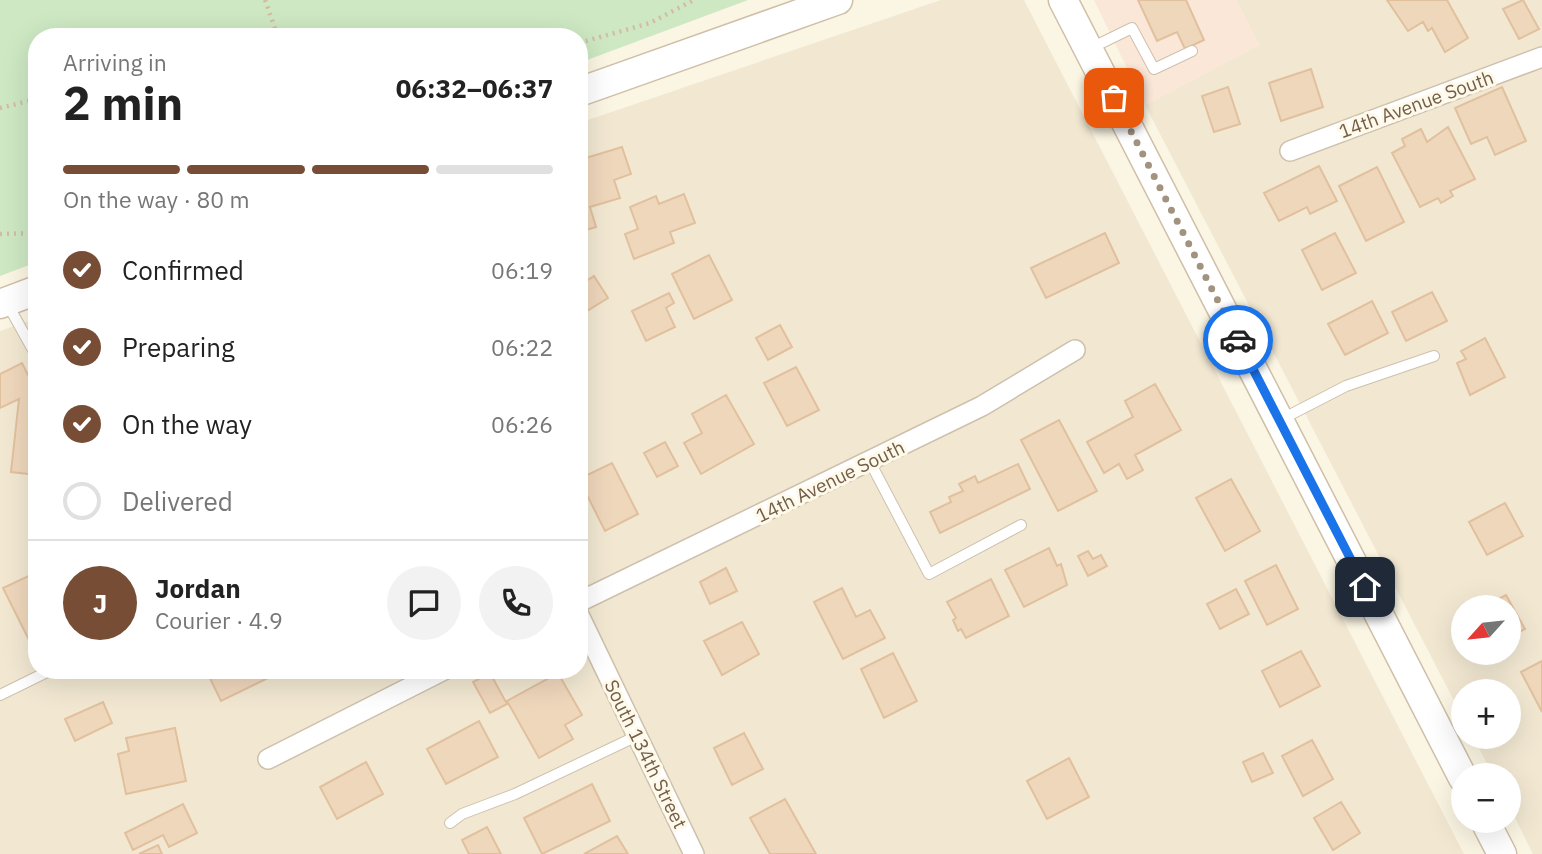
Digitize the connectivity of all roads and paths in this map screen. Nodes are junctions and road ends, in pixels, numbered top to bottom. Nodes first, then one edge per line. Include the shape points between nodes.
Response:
1 (265, 0) edge
2 (694, 0) edge
3 (838, 0) edge
4 (1063, 0) edge
5 (275, 28) edge
6 (588, 40) edge
7 (1089, 49) junction
8 (1192, 51) dead end
9 (1542, 57) edge
10 (588, 89) edge
11 (28, 101) edge
12 (0, 108) edge
13 (1290, 151) dead end
14 (28, 233) edge
15 (0, 234) edge
16 (28, 293) edge
17 (3, 302) edge
18 (28, 342) edge
19 (1075, 350) dead end
20 (1434, 356) dead end
21 (1279, 421) junction
22 (870, 462) junction
23 (1021, 525) dead end
24 (588, 598) edge
25 (588, 634) edge
26 (33, 679) edge
27 (426, 679) edge
28 (0, 695) edge
29 (637, 736) junction
30 (268, 759) dead end
31 (1455, 763) edge
32 (450, 823) dead end
33 (1491, 833) edge
34 (694, 854) edge
35 (1502, 854) edge

1 - 5 path
2 - 6 path via 650,23
3 - 10 street
4 - 7 street
7 - 8 lane via 1132,27 1154,69
7 - 21 street
9 - 13 street, 14th Avenue South
11 - 12 path
14 - 15 path
16 - 17 street
17 - 18 lane
19 - 22 street, 14th Avenue South via 982,406
20 - 21 lane via 1346,386
21 - 31 street
22 - 23 lane via 929,574
22 - 24 street, 14th Avenue South
25 - 29 street, South 134th Street
26 - 28 lane
27 - 30 street
29 - 32 lane
29 - 34 street, South 134th Street
33 - 35 street

